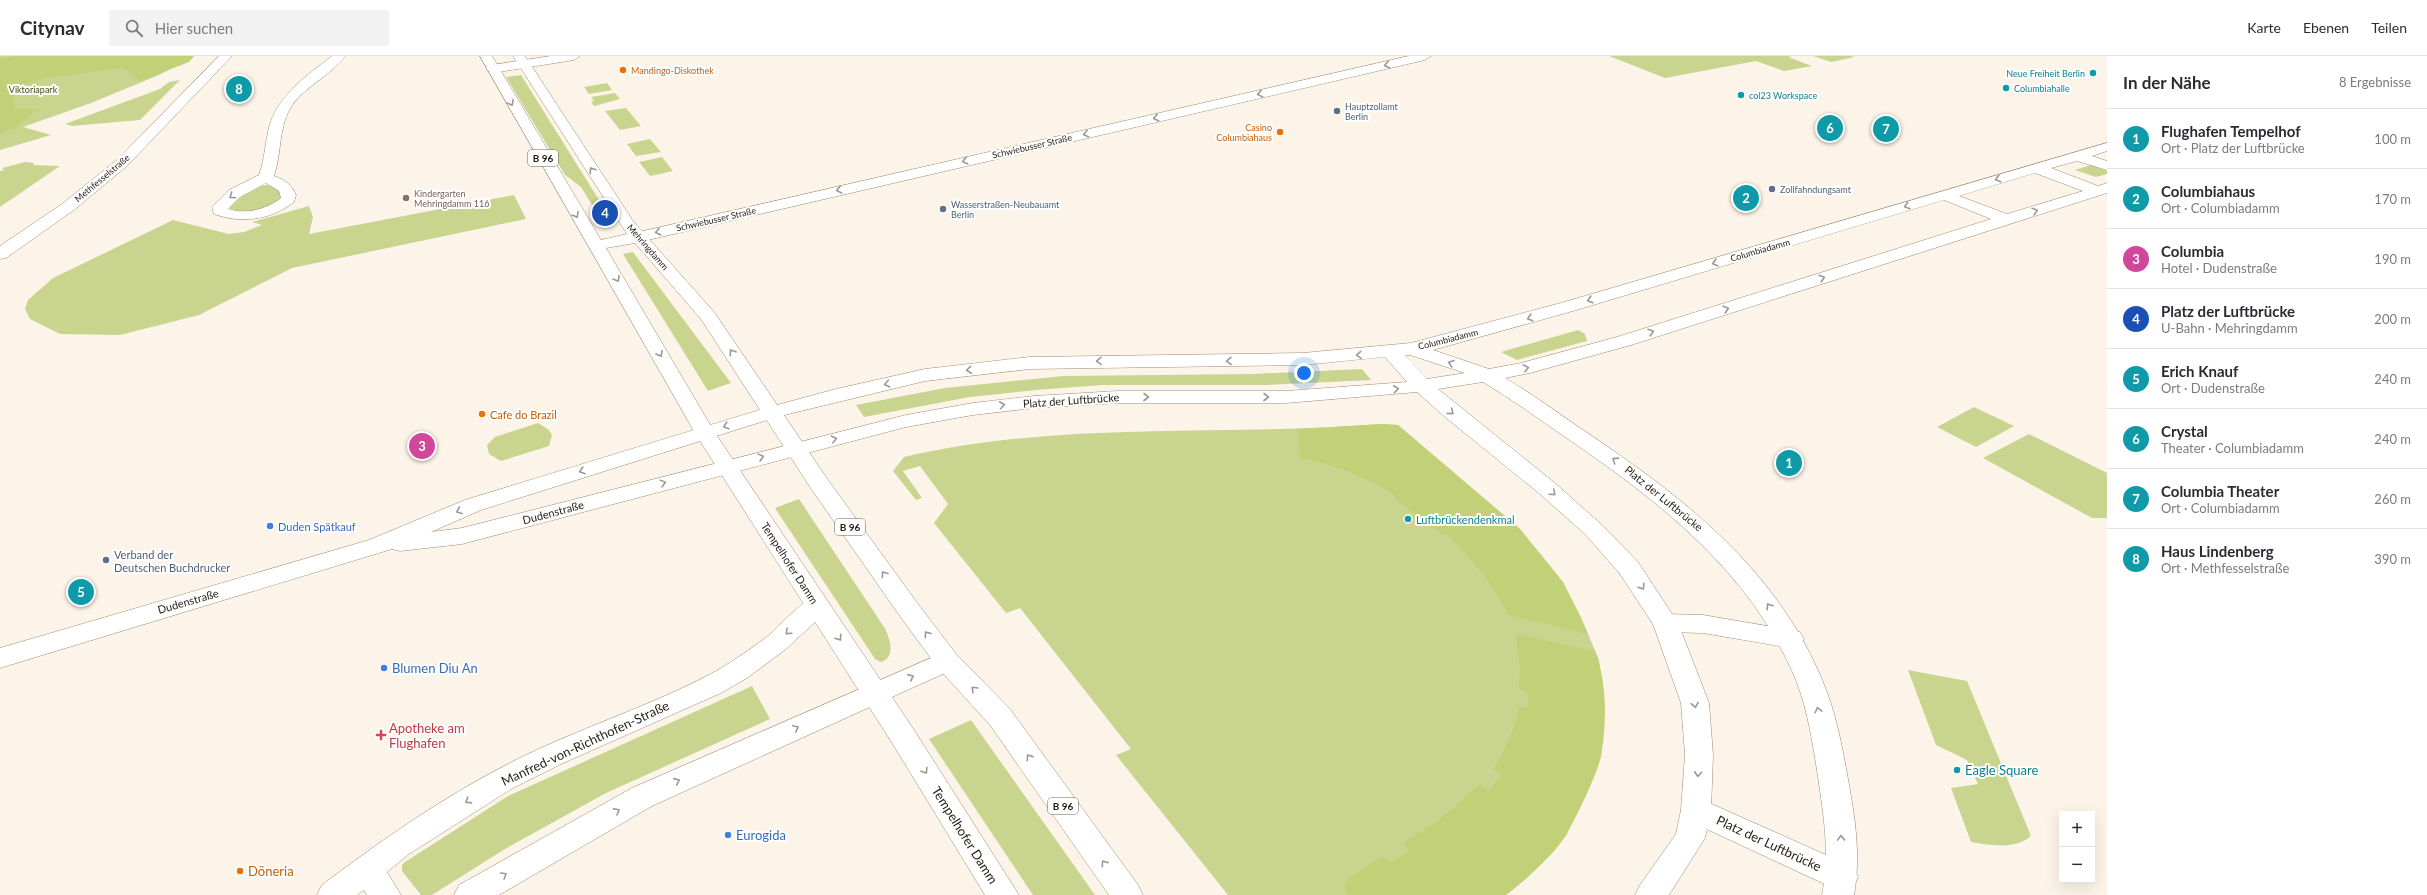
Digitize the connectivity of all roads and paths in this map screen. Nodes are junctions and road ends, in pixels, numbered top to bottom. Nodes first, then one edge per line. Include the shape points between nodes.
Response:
1 (226, 56) edge
2 (339, 56) edge
3 (574, 56) edge
4 (1425, 56) edge
5 (521, 60) edge
6 (489, 62) edge
7 (2107, 147) edge
8 (2077, 156) junction
9 (2107, 166) edge
10 (2036, 168) junction
11 (266, 178) dead end
12 (2103, 190) edge
13 (1944, 195) junction
14 (2007, 220) junction
15 (639, 237) junction
16 (598, 245) junction
17 (0, 254) edge
18 (1411, 348) junction
19 (1391, 352) junction
20 (1488, 376) junction
21 (1422, 386) junction
22 (773, 412) junction
23 (706, 432) junction
24 (796, 448) junction
25 (727, 466) junction
26 (377, 546) junction
27 (817, 606) junction
28 (1665, 623) junction
29 (1791, 639) junction
30 (0, 658) edge
31 (947, 661) junction
32 (875, 693) junction
33 (1696, 810) junction
34 (366, 869) junction
35 (1840, 886) edge
36 (333, 895) edge
37 (385, 895) edge
38 (470, 895) edge
39 (1003, 895) edge
40 (1127, 895) edge
41 (1651, 895) edge

1 - 17 main road, Methfesselstraße via 122,163 68,207
2 - 11 main road via 286,104 277,123 272,162
3 - 5 main road
4 -> 15 main road, Schwiebusser Straße
5 - 6 main road
15 -> 5 main road, Mehringdamm / B 96 via 627,224
6 -> 16 main road, B 96 via 585,230
7 - 8 main road, Columbiadamm
8 - 9 main road
8 - 10 main road, Columbiadamm
10 - 12 main road
10 -> 13 main road, Columbiadamm
14 -> 12 main road
13 - 14 main road
13 -> 18 main road, Columbiadamm via 1567,307
20 -> 14 main road via 1624,341
15 - 16 main road, Schwiebusser Straße
22 -> 15 main road, Mehringdamm / B 96 via 708,316
16 -> 23 main road, B 96
18 - 19 main road
20 -> 18 main road, Platz der Luftbrücke
19 - 21 main road
19 -> 22 main road via 1303,359 1030,364 925,375
20 - 21 main road, Platz der Luftbrücke
29 -> 20 main road, Platz der Luftbrücke via 1763,596 1734,560 1703,529 1632,471
24 -> 21 main road, Platz der Luftbrücke via 906,420 1034,402 1118,397 1286,397
21 -> 28 main road via 1594,530 1629,568
22 -> 23 main road
22 - 24 main road, B 96
23 - 25 main road, Tempelhofer Damm / B 96
23 -> 26 main road, Dudenstraße via 473,505
25 -> 24 main road, Platz der Luftbrücke
31 -> 24 main road, B 96
26 -> 25 main road, Dudenstraße via 462,536
25 - 27 main road, Tempelhofer Damm / B 96
26 - 30 main road, Dudenstraße
27 -> 32 main road, Tempelhofer Damm / B 96
27 -> 34 main road, Manfred-von-Richthofen-Straße via 738,671 711,686 551,756 501,781 398,845
28 - 29 main road via 1704,624
28 -> 33 main road via 1695,703 1699,755
35 -> 29 main road, Platz der Luftbrücke via 1841,824 1830,761 1810,682
32 -> 31 main road
40 -> 31 main road, B 96 via 1000,717
38 -> 32 main road via 642,797
32 -> 39 main road, Tempelhofer Damm / B 96
33 - 35 main road, Platz der Luftbrücke
33 - 41 main road via 1690,838
34 - 36 main road, Manfred-von-Richthofen-Straße
34 - 37 main road

